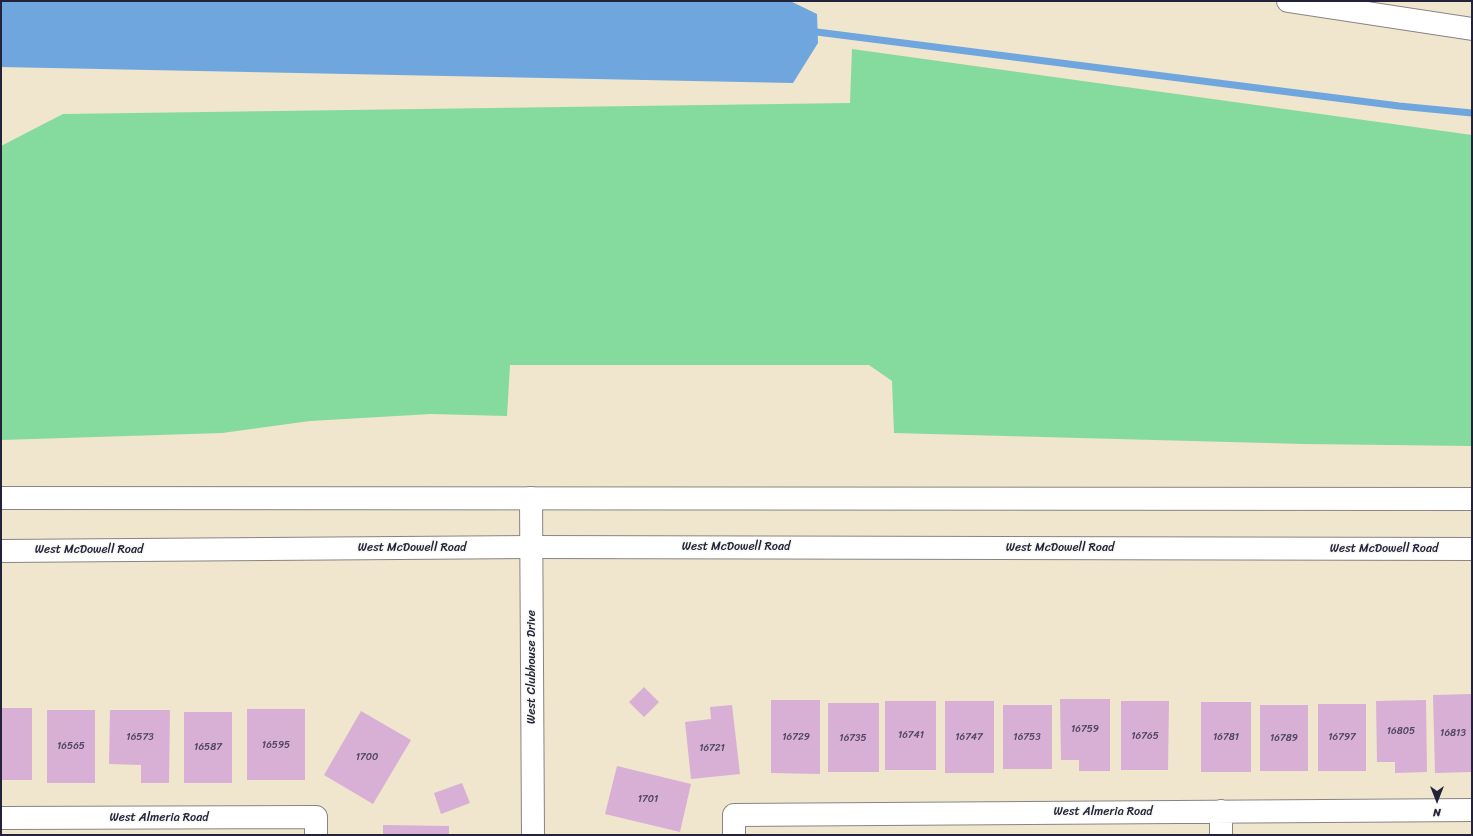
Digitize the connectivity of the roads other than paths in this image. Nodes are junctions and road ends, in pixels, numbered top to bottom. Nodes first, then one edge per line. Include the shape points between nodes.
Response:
1 (1288, 1) edge
2 (1472, 29) edge
3 (1, 498) edge
4 (531, 498) junction
5 (1472, 499) edge
6 (531, 547) junction
7 (1472, 550) edge
8 (1, 551) edge
9 (1472, 810) edge
10 (1221, 811) junction
11 (1, 818) edge
12 (734, 825) edge
13 (316, 826) edge
14 (533, 835) edge
15 (1221, 835) edge

1 - 2 main road
3 - 4 main road
4 - 5 main road
4 - 6 main road, West Clubhouse Drive
6 - 7 main road, West McDowell Road
6 - 8 main road, West McDowell Road
6 - 14 main road, West Clubhouse Drive
9 - 10 main road, West Almeria Road
10 - 12 main road, West Almeria Road
10 - 15 main road
11 - 13 main road, West Almeria Road

